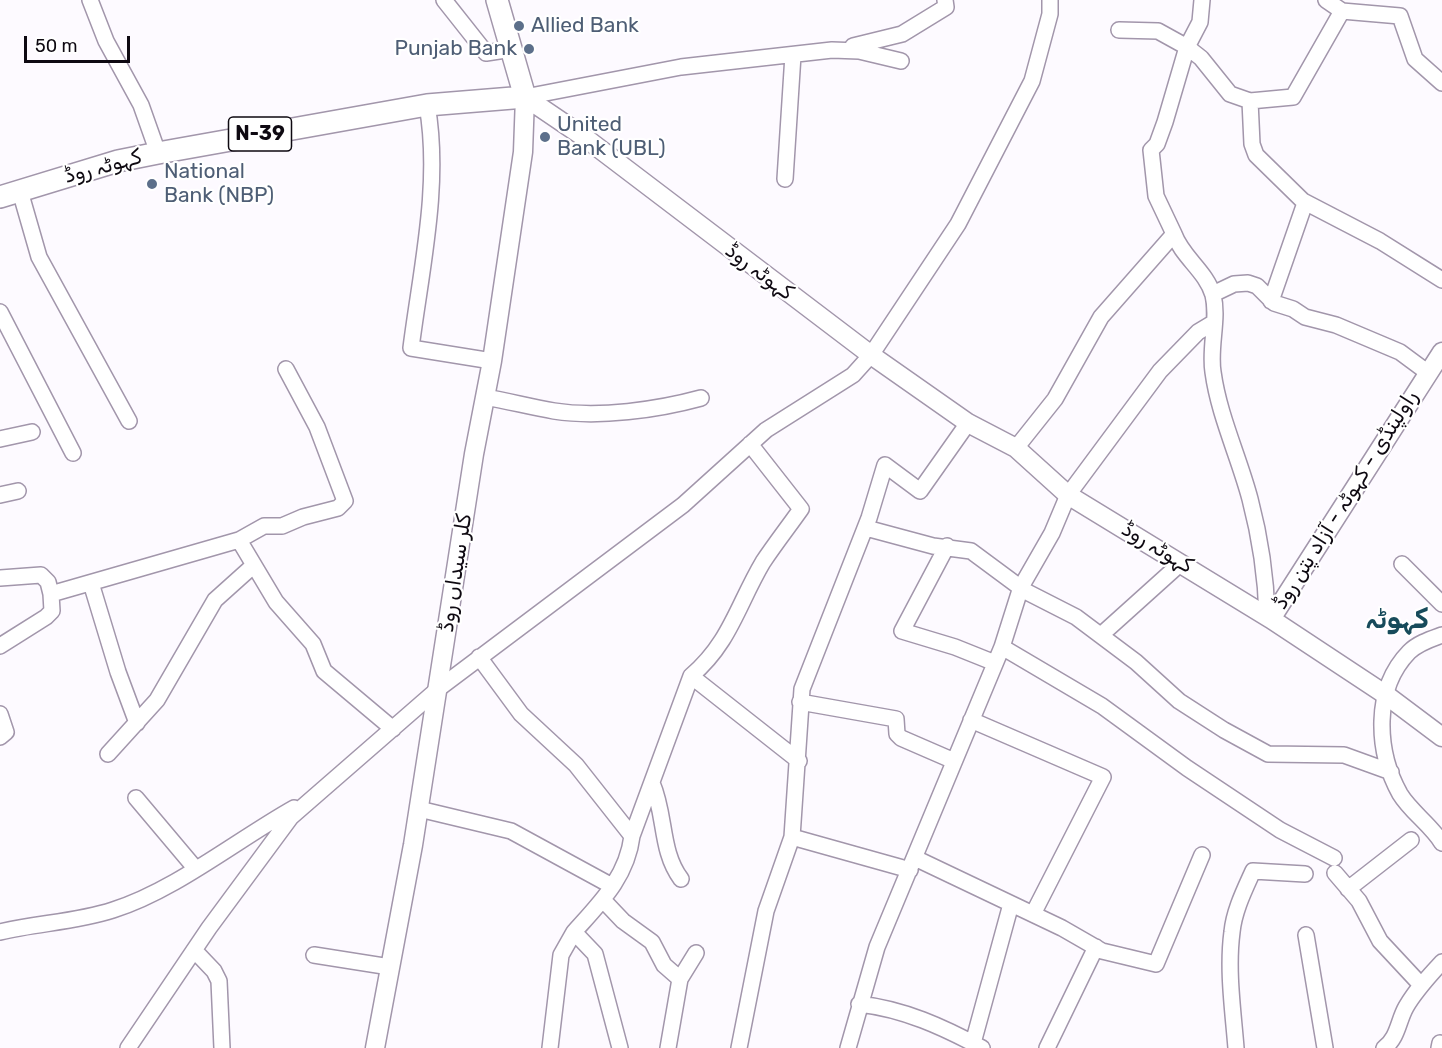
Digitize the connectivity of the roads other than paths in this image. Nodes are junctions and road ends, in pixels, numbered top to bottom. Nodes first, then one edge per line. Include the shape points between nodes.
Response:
1 (90, 0) edge
2 (444, 0) edge
3 (497, 0) edge
4 (945, 0) edge
5 (1050, 0) edge
6 (1202, 0) edge
7 (1326, 0) edge
8 (1342, 11) junction
9 (1119, 30) dead end
10 (1187, 47) junction
11 (512, 49) junction
12 (832, 50) junction
13 (793, 55) junction
14 (901, 61) dead end
15 (1442, 83) edge
16 (525, 97) junction
17 (1251, 101) junction
18 (427, 105) junction
19 (158, 153) junction
20 (785, 179) dead end
21 (10, 194) edge
22 (1305, 203) junction
23 (1174, 234) junction
24 (1442, 280) edge
25 (1213, 294) junction
26 (1271, 301) junction
27 (0, 312) edge
28 (1213, 323) junction
29 (1442, 352) edge
30 (871, 355) junction
31 (492, 362) junction
32 (286, 369) dead end
33 (1427, 372) junction
34 (485, 397) junction
35 (701, 398) dead end
36 (129, 421) dead end
37 (969, 423) junction
38 (32, 432) dead end
39 (0, 439) edge
40 (750, 444) junction
41 (1016, 448) junction
42 (72, 453) dead end
43 (18, 491) dead end
44 (0, 495) edge
45 (1068, 495) junction
46 (866, 528) junction
47 (238, 540) junction
48 (947, 546) junction
49 (1181, 563) junction
50 (1402, 564) dead end
51 (254, 565) junction
52 (0, 578) edge
53 (91, 583) junction
54 (1021, 587) junction
55 (51, 594) junction
56 (1442, 604) edge
57 (1269, 618) junction
58 (1101, 634) junction
59 (1442, 635) edge
60 (0, 645) edge
61 (1002, 646) junction
62 (479, 657) junction
63 (995, 663) junction
64 (691, 675) junction
65 (438, 689) junction
66 (1386, 695) junction
67 (800, 702) junction
68 (0, 714) edge
69 (971, 720) junction
70 (137, 723) junction
71 (393, 729) junction
72 (0, 737) edge
73 (1442, 737) edge
74 (108, 754) dead end
75 (954, 760) junction
76 (799, 761) junction
77 (1391, 772) junction
78 (652, 783) junction
79 (315, 797) junction
80 (136, 798) dead end
81 (419, 809) junction
82 (632, 836) junction
83 (792, 837) junction
84 (1411, 840) dead end
85 (1442, 843) edge
86 (1202, 855) dead end
87 (912, 864) junction
88 (195, 868) junction
89 (1305, 874) dead end
90 (681, 879) dead end
91 (612, 886) junction
92 (1348, 889) junction
93 (604, 901) junction
94 (1011, 904) junction
95 (1033, 914) junction
96 (0, 932) edge
97 (574, 932) junction
98 (1306, 935) dead end
99 (1096, 947) junction
100 (194, 950) junction
101 (696, 953) dead end
102 (314, 955) dead end
103 (1442, 962) edge
104 (390, 967) junction
105 (680, 979) junction
106 (1421, 985) junction
107 (859, 1004) junction
108 (977, 1046) edge
109 (1392, 1046) edge
110 (128, 1048) edge
111 (222, 1048) edge
112 (375, 1048) edge
113 (550, 1048) edge
114 (620, 1048) edge
115 (668, 1048) edge
116 (739, 1048) edge
117 (848, 1048) edge
118 (1047, 1048) edge
119 (1236, 1048) edge
120 (1325, 1048) edge

1 - 19 street via 106,40 141,105
2 - 11 street via 486,53
3 - 11 highway
4 - 12 street via 946,7 902,34
5 - 30 street via 1043,46 1026,94 958,224
6 - 10 street via 1200,22
7 - 8 street
8 - 15 street via 1400,16 1415,59
8 - 17 street via 1293,97
9 - 10 street via 1158,31
10 - 17 street via 1202,58 1230,94
10 - 23 street via 1165,123 1151,150 1156,196
11 - 16 highway
12 - 13 street
12 - 14 street via 859,51
13 - 16 street via 681,67
13 - 20 street
16 - 18 highway, کہوٹہ روڈ / N-39
16 - 30 main road, کہوٹہ روڈ via 584,137
16 - 31 main road, کلر سیداں روڈ via 523,152
17 - 22 street via 1256,155
18 - 19 highway, کہوٹہ روڈ / N-39
18 - 31 street via 427,237 411,348
19 - 21 highway, کہوٹہ روڈ / N-39
21 - 36 street via 39,257
22 - 24 street via 1380,241
22 - 26 street
23 - 25 street via 1179,249
23 - 41 street via 1101,317 1066,381
25 - 26 street via 1234,284 1248,283 1257,286
25 - 28 street
26 - 33 street via 1400,352
27 - 42 street
28 - 45 street via 1198,332 1160,371
28 - 57 street via 1212,371 1257,531
29 - 33 main road, راولپنڈی - کہوٹہ - آزاد پتن روڈ
30 - 37 main road, کہوٹہ روڈ
30 - 40 street via 853,375 792,411
31 - 34 main road, کلر سیداں روڈ
32 - 47 street via 317,427 345,501 338,508 282,526 264,526
33 - 57 main road, راولپنڈی - کہوٹہ - آزاد پتن روڈ
34 - 35 street via 582,412 662,409
34 - 65 main road, کلر سیداں روڈ
37 - 41 main road, کہوٹہ روڈ
37 - 46 street via 920,491 885,465
38 - 39 street
40 - 62 street via 683,505
40 - 64 street via 801,509 763,563 726,638
41 - 45 main road, کہوٹہ روڈ
43 - 44 street
45 - 49 main road, کہوٹہ روڈ
45 - 54 street via 1052,533
46 - 48 street via 933,546
46 - 67 street via 812,661
47 - 51 street
47 - 53 street
48 - 54 street via 971,551
48 - 63 street via 902,631 955,646
49 - 57 main road, کہوٹہ روڈ
49 - 58 street
50 - 56 street
51 - 70 street via 215,600 177,668
51 - 71 street via 276,602 314,644 324,671
52 - 55 street via 41,575
53 - 55 street
53 - 70 street
54 - 58 street
54 - 61 street
55 - 60 street via 52,611
57 - 66 main road, کہوٹہ روڈ
58 - 77 street via 1179,701 1268,754 1344,755
59 - 66 street via 1410,650 1391,677
61 - 63 street
61 - 92 street via 1102,706 1334,866
62 - 65 street
62 - 82 street via 521,714 576,765
63 - 69 street
64 - 76 street
64 - 78 street
65 - 71 street
65 - 81 main road, کلر سیداں روڈ
66 - 73 main road, کہوٹہ روڈ
66 - 77 street via 1382,732 1385,762
67 - 75 street via 896,719 901,738
67 - 76 street
68 - 72 street via 6,732
69 - 75 street
69 - 95 street via 1103,777
70 - 74 street
71 - 79 street
75 - 87 street
76 - 83 street
77 - 85 street via 1401,795
78 - 82 street
78 - 90 street via 660,802 668,858
79 - 88 street
79 - 100 street via 291,818
80 - 88 street
81 - 91 street via 511,831
81 - 104 main road, کلر سیداں روڈ
82 - 91 street via 630,853
83 - 87 street
83 - 116 street via 766,911
84 - 92 street
86 - 99 street via 1156,964
87 - 94 street
87 - 107 street via 877,947
88 - 96 street via 115,910
89 - 119 street via 1253,871 1239,902 1230,954
91 - 93 street
92 - 106 street via 1359,901 1380,941
93 - 97 street
93 - 105 street via 652,942 664,964
94 - 95 street
94 - 108 street
95 - 99 street
97 - 113 street via 559,964
97 - 114 street via 595,954
98 - 120 street
99 - 118 street
100 - 110 street
100 - 111 street via 219,981
101 - 105 street
102 - 104 street
103 - 106 street
104 - 112 main road, کلر سیداں روڈ
105 - 115 street
106 - 109 street via 1405,1009
107 - 108 street via 929,1021
107 - 117 street

